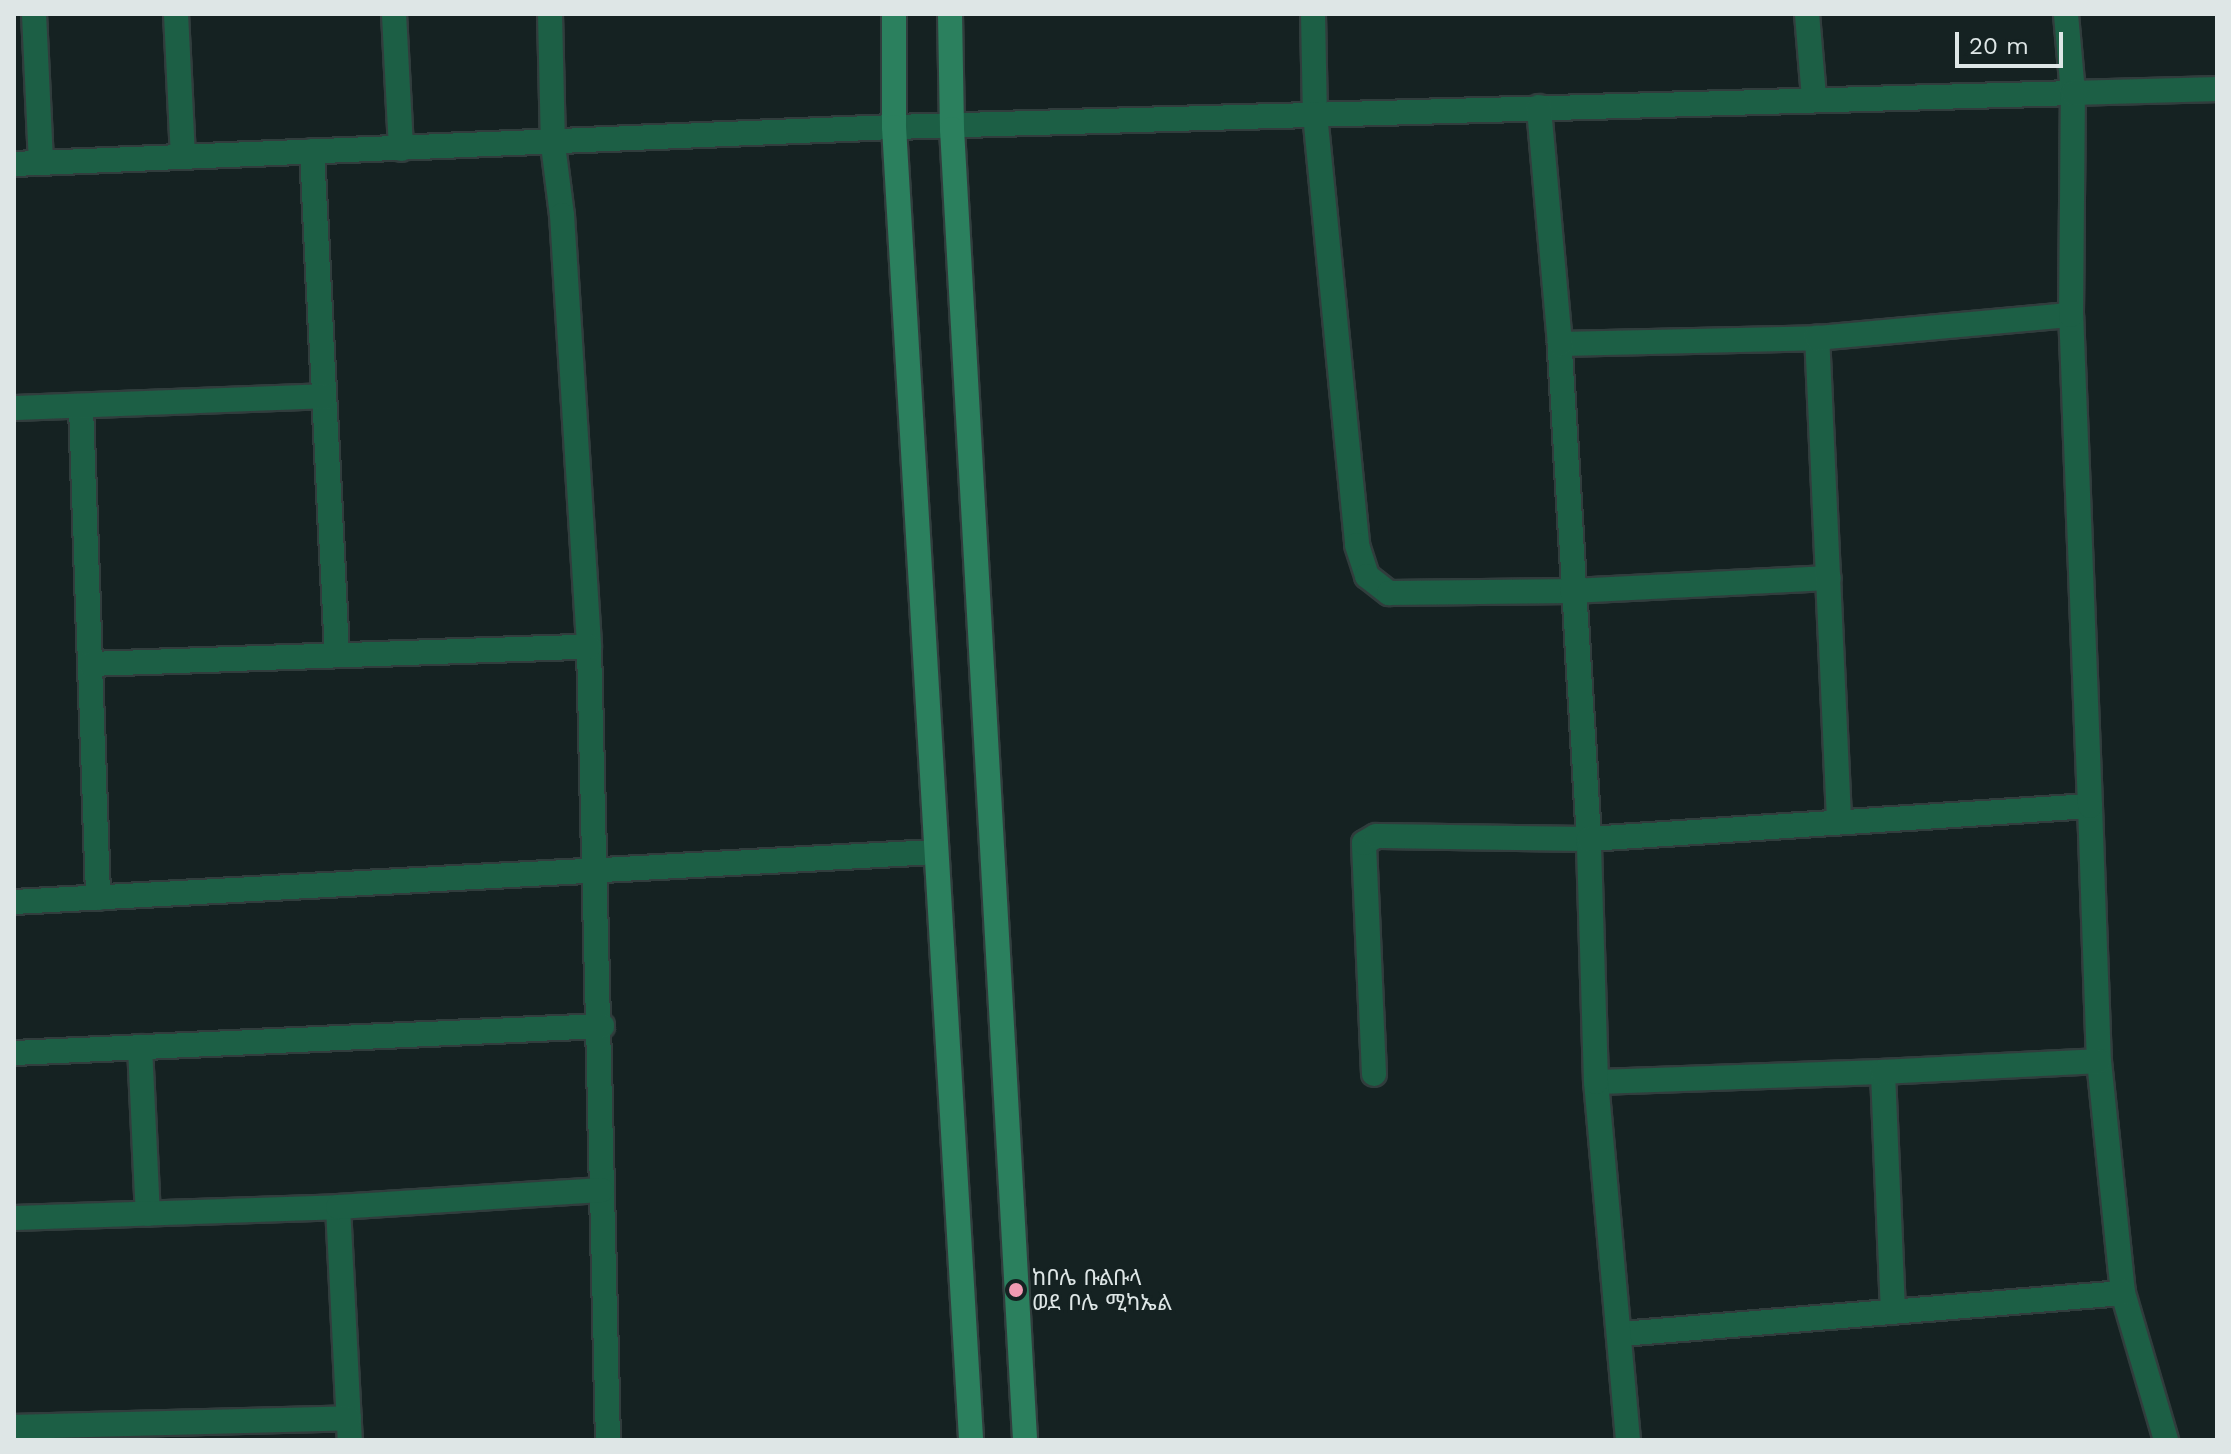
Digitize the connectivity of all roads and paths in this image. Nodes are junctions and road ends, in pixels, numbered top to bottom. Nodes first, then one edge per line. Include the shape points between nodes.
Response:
1 (34, 14) edge
2 (176, 14) edge
3 (394, 14) edge
4 (550, 14) edge
5 (894, 14) edge
6 (950, 14) edge
7 (1313, 14) edge
8 (1807, 14) edge
9 (2066, 14) edge
10 (2217, 89) edge
11 (2073, 93) junction
12 (1814, 98) junction
13 (1539, 107) junction
14 (1315, 114) junction
15 (894, 127) junction
16 (952, 129) junction
17 (553, 145) junction
18 (401, 149) junction
19 (312, 151) junction
20 (183, 155) junction
21 (41, 163) junction
22 (14, 164) edge
23 (2071, 315) junction
24 (1817, 338) junction
25 (1560, 344) junction
26 (324, 396) junction
27 (81, 407) junction
28 (14, 408) edge
29 (1829, 578) junction
30 (1572, 591) junction
31 (589, 647) junction
32 (337, 654) junction
33 (90, 664) junction
34 (2090, 806) junction
35 (1839, 819) junction
36 (1589, 839) junction
37 (935, 852) junction
38 (597, 867) junction
39 (98, 898) junction
40 (14, 902) edge
41 (602, 1026) junction
42 (140, 1047) junction
43 (14, 1053) edge
44 (2099, 1061) junction
45 (1883, 1072) junction
46 (1374, 1074) dead end
47 (1596, 1082) junction
48 (601, 1190) junction
49 (338, 1207) junction
50 (148, 1214) junction
51 (14, 1218) edge
52 (2123, 1293) junction
53 (1893, 1312) junction
54 (1621, 1334) junction
55 (14, 1427) edge
56 (350, 1429) edge
57 (608, 1440) edge
58 (971, 1440) edge
59 (1025, 1440) edge
60 (1628, 1440) edge
61 (2166, 1440) edge

1 - 21 street
2 - 20 street
3 - 18 street
4 - 17 street
5 - 15 main road
6 - 16 main road
7 - 14 street
8 - 12 street
9 - 11 street
10 - 11 street
11 - 12 street
11 - 23 street
12 - 13 street
13 - 14 street
13 - 25 street
14 - 16 street
14 - 30 street via 1357,545 1367,576 1389,593
15 - 16 street
15 - 17 street
15 - 37 main road
16 - 59 main road
17 - 18 street
17 - 31 street
18 - 19 street
19 - 20 street
19 - 26 street
20 - 21 street
21 - 22 street
23 - 24 street
23 - 34 street
24 - 25 street
24 - 29 street
25 - 30 street
26 - 27 street
26 - 32 street
27 - 28 street
27 - 33 street
29 - 30 street
29 - 35 street
30 - 36 street
31 - 32 street
31 - 38 street
32 - 33 street
33 - 39 street
34 - 35 street
34 - 44 street
35 - 36 street
36 - 46 street via 1376,836 1364,843
36 - 47 street
37 - 38 street
37 - 58 main road
38 - 39 street
38 - 41 street
39 - 40 street
41 - 42 street
41 - 48 street
42 - 43 street
42 - 50 street
44 - 45 street
44 - 52 street
45 - 47 street
45 - 53 street
47 - 54 street
48 - 49 street
48 - 57 street
49 - 50 street
49 - 56 street
50 - 51 street
52 - 53 street
52 - 61 street
53 - 54 street
54 - 60 street
55 - 56 street

